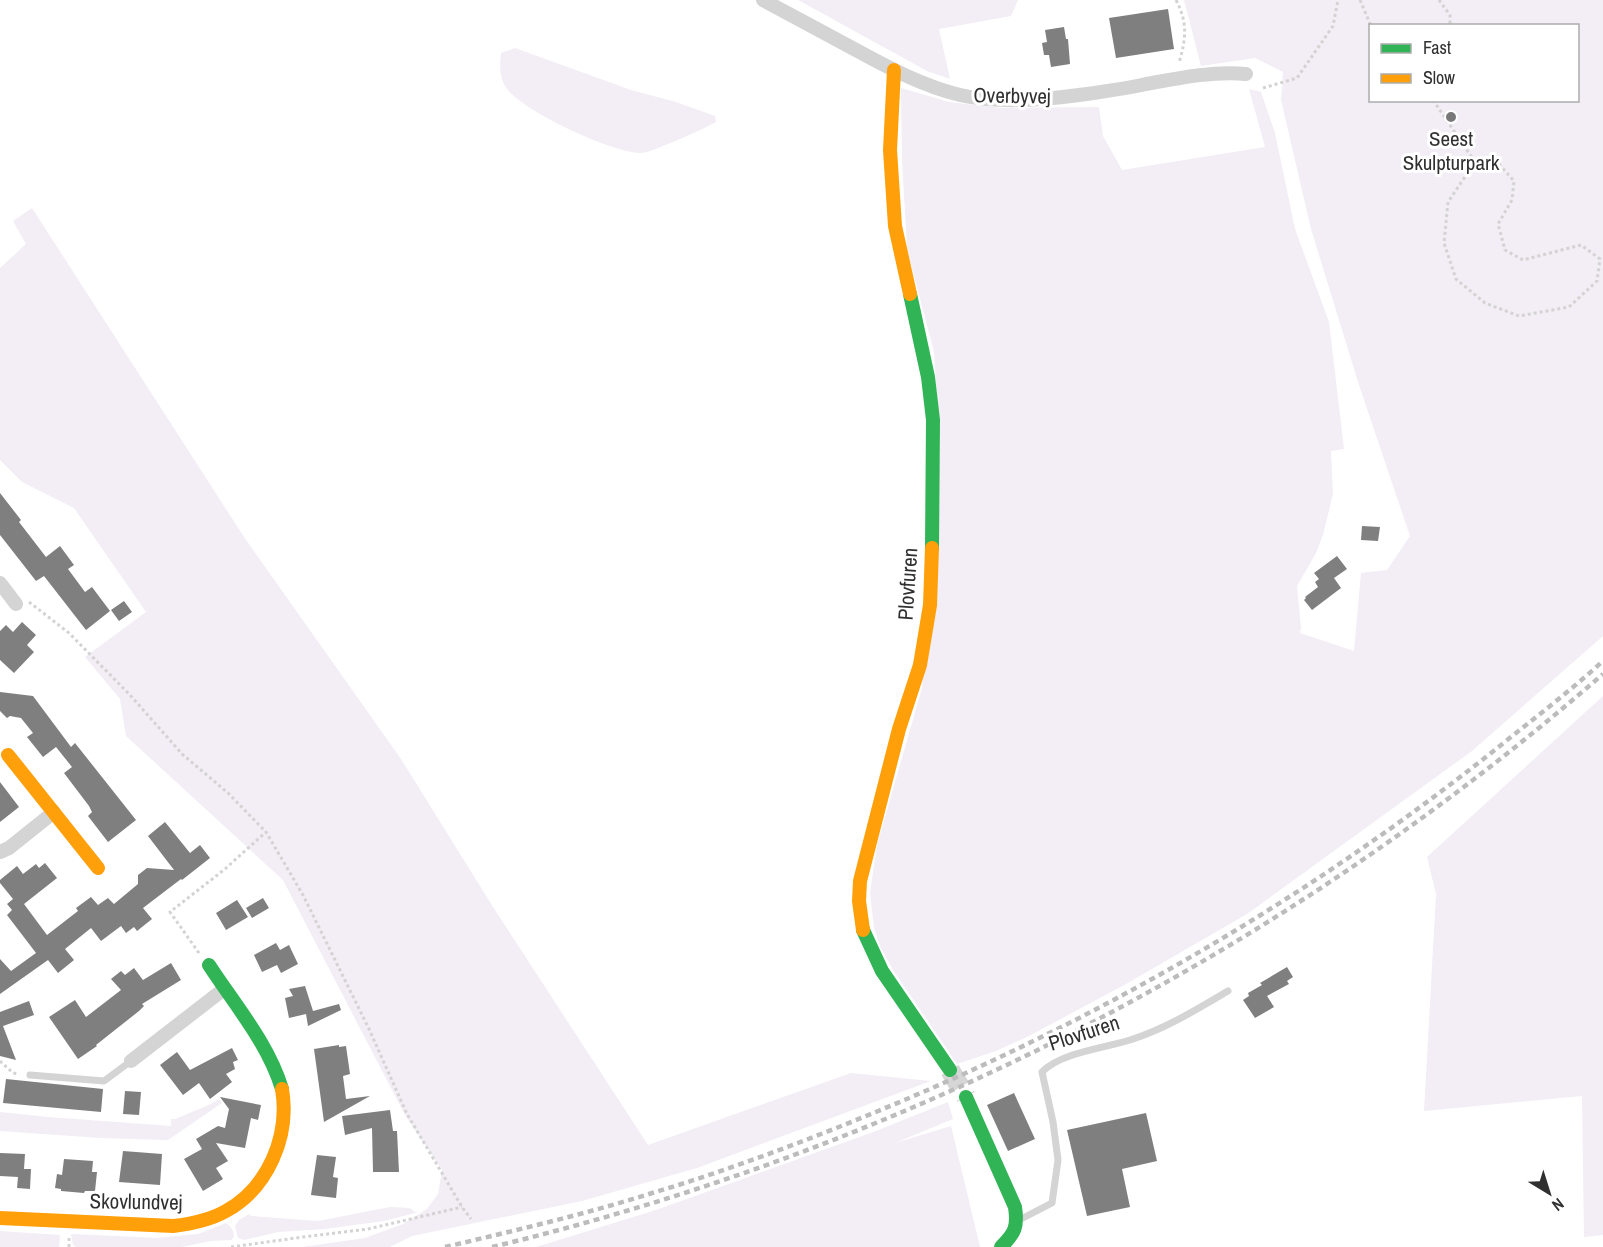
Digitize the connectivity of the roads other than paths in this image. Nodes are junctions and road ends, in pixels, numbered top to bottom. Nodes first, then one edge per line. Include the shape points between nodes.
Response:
1 (763, 0) edge
2 (894, 70) junction
3 (1246, 74) dead end
4 (0, 583) edge
5 (16, 604) road end
6 (8, 755) dead end
7 (54, 812) junction
8 (0, 852) edge
9 (98, 868) dead end
10 (209, 965) dead end
11 (224, 989) junction
12 (1228, 991) dead end
13 (131, 1061) joint
14 (950, 1070) tunnel mouth
15 (30, 1075) road end
16 (966, 1097) tunnel mouth
17 (0, 1218) edge
18 (1018, 1221) junction
19 (1001, 1247) edge

1 - 2 street, Overbyvej
2 - 3 street, Overbyvej via 939,89 991,99 1075,95 1200,75
2 - 14 street, Plovfuren via 890,150 895,226 928,377 933,420 930,605 920,665 866,854 859,901 863,931 882,971
4 - 5 street
6 - 7 street
7 - 8 street
7 - 9 street
10 - 11 street, Skovlundvej
11 - 13 street
11 - 17 street, Skovlundvej via 270,1056 283,1097 281,1139 274,1159 249,1194 233,1207 194,1224
12 - 18 lane, Plovfuren via 1178,1020 1134,1039 1050,1064 1042,1072 1059,1160 1052,1203
13 - 15 lane via 104,1082
16 - 18 street
18 - 19 street, Plovfuren via 1014,1234

